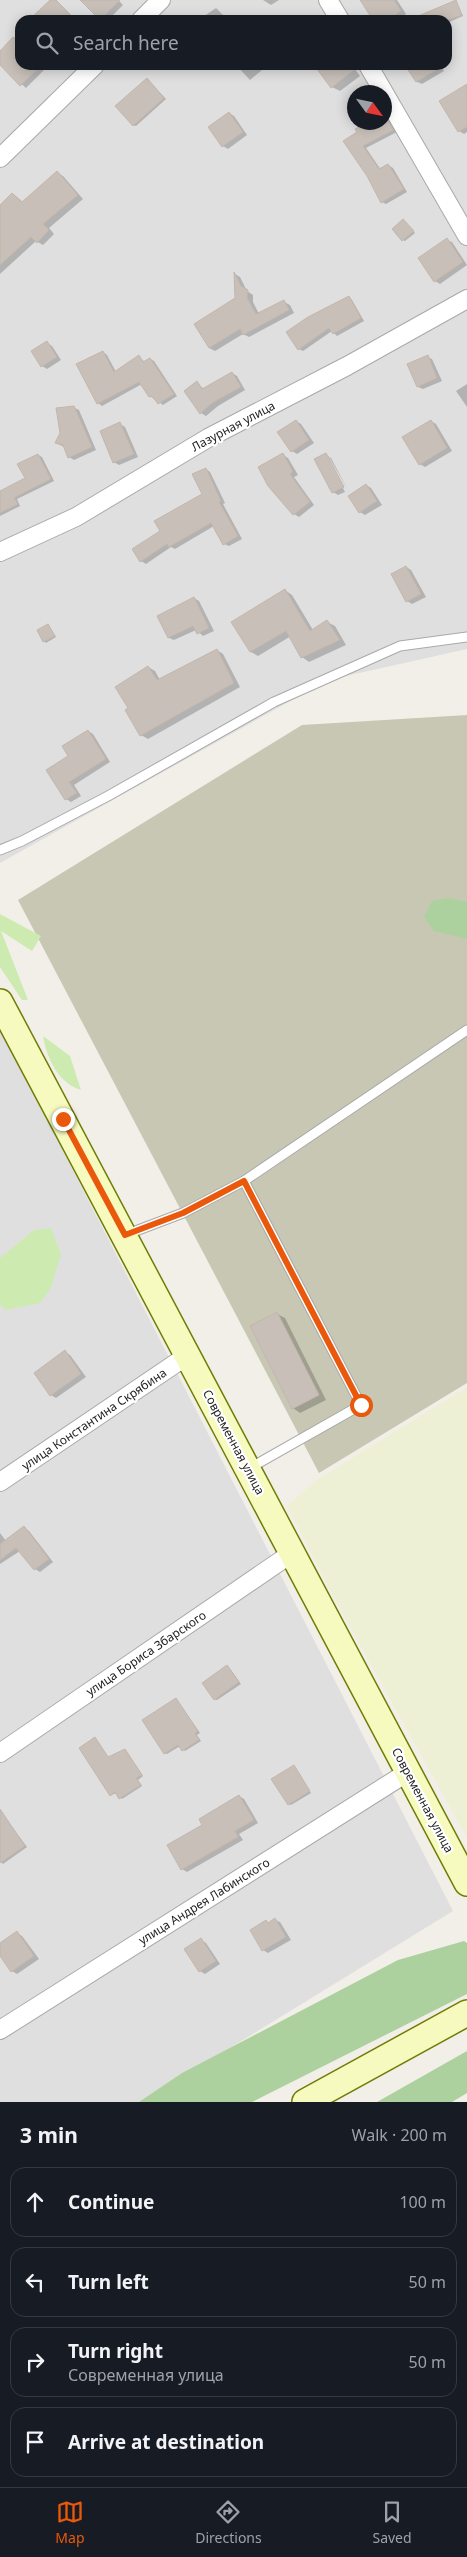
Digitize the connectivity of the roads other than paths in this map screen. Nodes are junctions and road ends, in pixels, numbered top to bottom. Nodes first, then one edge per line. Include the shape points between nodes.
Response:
1 (161, 0) edge
2 (328, 0) edge
3 (146, 15) edge
4 (337, 15) edge
5 (90, 70) edge
6 (371, 70) edge
7 (0, 158) edge
8 (467, 236) edge
9 (467, 299) edge
10 (0, 552) edge
11 (467, 636) edge
12 (0, 850) edge
13 (3, 1014) edge
14 (467, 1030) edge
15 (244, 1181) junction
16 (125, 1235) junction
17 (188, 1355) junction
18 (248, 1469) junction
19 (0, 1482) edge
20 (292, 1553) junction
21 (0, 1753) edge
22 (408, 1772) junction
23 (467, 1883) edge
24 (467, 2012) edge
25 (0, 2030) edge
26 (306, 2102) edge

1 - 3 street
2 - 4 street
5 - 7 street
6 - 8 street
9 - 10 street, Лазурная улица via 208,438 76,517
11 - 12 lane via 400,646 283,698 108,796
13 - 16 street, Современная улица
14 - 15 lane
15 - 16 lane via 183,1213
15 - 18 lane via 361,1405
16 - 17 street, Современная улица
17 - 18 street, Современная улица
17 - 19 street, улица Константина Скрябина
18 - 20 street, Современная улица
20 - 21 street, улица Бориса Збарского
20 - 22 street, Современная улица
22 - 23 street, Современная улица
22 - 25 street, улица Андрея Лабинского
24 - 26 street

